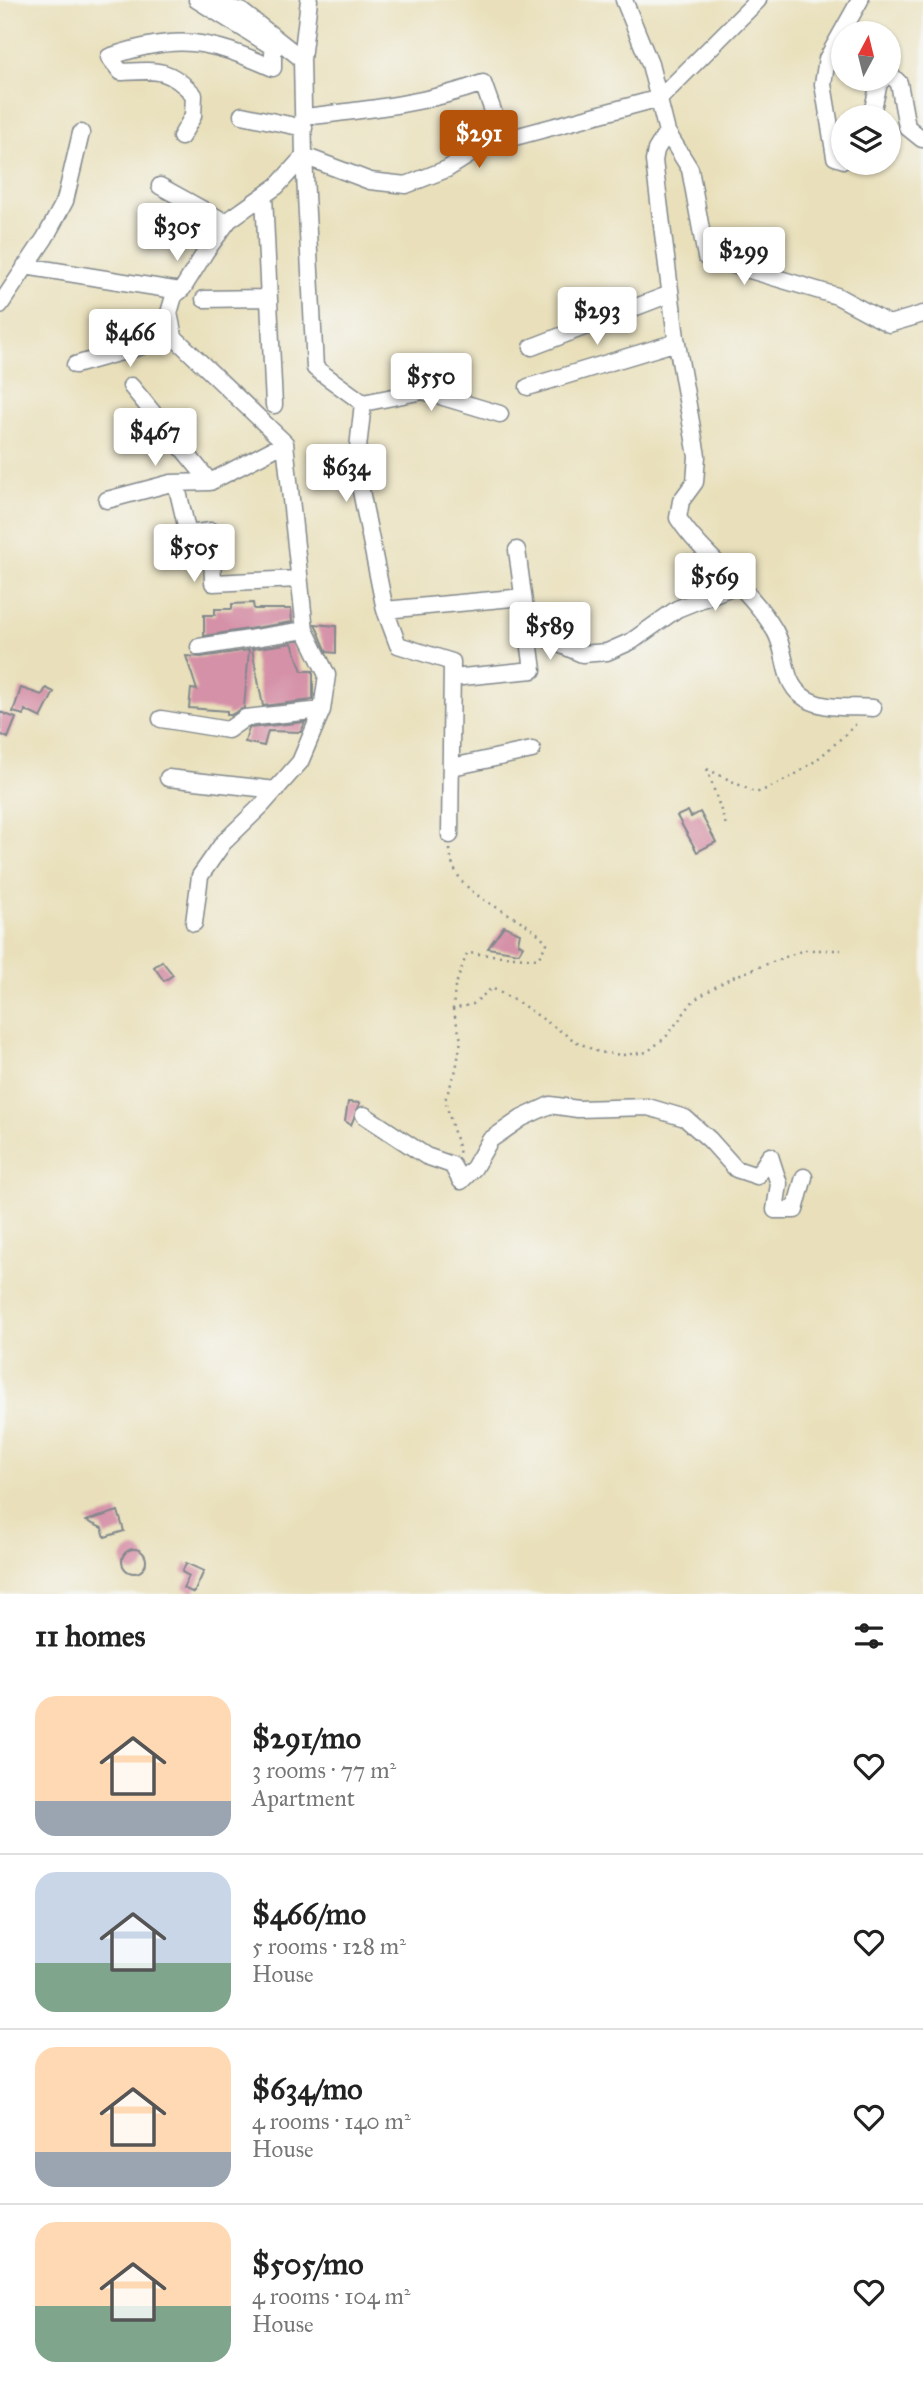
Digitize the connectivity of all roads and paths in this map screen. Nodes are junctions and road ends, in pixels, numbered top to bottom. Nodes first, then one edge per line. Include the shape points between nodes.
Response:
1 (198, 0) edge
2 (309, 0) edge
3 (624, 0) edge
4 (758, 0) edge
5 (860, 0) edge
6 (302, 59) junction
7 (901, 89) edge
8 (660, 98) junction
9 (242, 116) dead end
10 (304, 123) junction
11 (667, 132) junction
12 (81, 133) dead end
13 (831, 133) edge
14 (181, 137) dead end
15 (923, 137) edge
16 (503, 139) junction
17 (304, 156) junction
18 (160, 186) dead end
19 (264, 196) junction
20 (227, 223) junction
21 (25, 265) junction
22 (180, 291) junction
23 (670, 294) junction
24 (269, 298) junction
25 (204, 299) dead end
26 (0, 306) edge
27 (923, 314) edge
28 (174, 337) junction
29 (677, 342) junction
30 (532, 347) dead end
31 (75, 365) dead end
32 (131, 386) dead end
33 (528, 387) dead end
34 (363, 403) junction
35 (274, 405) dead end
36 (500, 414) dead end
37 (285, 443) junction
38 (176, 482) junction
39 (210, 482) junction
40 (107, 500) dead end
41 (517, 550) dead end
42 (298, 579) junction
43 (739, 584) junction
44 (523, 597) junction
45 (385, 610) junction
46 (305, 630) junction
47 (527, 630) junction
48 (199, 647) dead end
49 (452, 678) junction
50 (873, 708) joint
51 (322, 710) junction
52 (161, 719) dead end
53 (532, 750) dead end
54 (452, 767) junction
55 (168, 778) dead end
56 (276, 790) junction
57 (727, 828) dead end
58 (450, 835) joint
59 (194, 923) dead end
60 (841, 950) dead end
61 (453, 1009) junction
62 (364, 1115) dead end
63 (804, 1177) dead end
64 (465, 1178) junction

1 - 6 street via 241,11
1 - 14 street via 273,47 273,68 231,49 182,40 109,57 121,72 175,75 194,95 193,117
2 - 6 street
3 - 8 street
4 - 8 street
5 - 13 street via 827,60 823,84
6 - 10 street
7 - 15 street via 907,127
8 - 11 street
8 - 16 street
9 - 10 street
10 - 16 street via 453,94 483,83
10 - 17 street
11 - 23 street via 654,161
11 - 27 street via 690,169 706,257 837,296 889,324
12 - 21 street via 65,201
16 - 17 street via 406,186 370,181
17 - 19 street
17 - 34 street via 315,368
18 - 20 street
19 - 20 street
19 - 24 street
20 - 22 street
21 - 22 street
21 - 26 street
22 - 28 street via 169,313
23 - 29 street
23 - 30 street
24 - 25 street
24 - 35 street
28 - 31 street
28 - 37 street
29 - 33 street
29 - 43 street via 697,456 695,482 681,500 678,518
32 - 39 street
34 - 36 street via 423,391
34 - 45 street via 356,466
37 - 39 street
37 - 42 street
38 - 39 street
38 - 40 street
38 - 42 street via 188,534 211,531 212,583
41 - 44 street
42 - 46 street
43 - 47 street via 677,609 632,641 607,652 582,654
43 - 50 street via 776,633 790,681 799,694 822,705
44 - 45 street
44 - 47 street
45 - 49 street via 398,645 452,662
46 - 48 street
46 - 51 street via 327,675
47 - 49 street via 533,670
49 - 54 street
50 - 57 path via 819,760 791,780 756,793 707,769
51 - 52 street via 245,718 228,730
51 - 56 street via 300,762
53 - 54 street
54 - 58 street
55 - 56 street
56 - 59 street via 223,842 200,876
58 - 61 path via 452,868 472,892 538,932 547,943 538,959 467,953
60 - 61 path via 804,950 730,978 694,1000 666,1037 647,1052 598,1052 492,988 473,1004
61 - 64 path via 461,1040 446,1100
62 - 64 street via 426,1156 452,1165 461,1181
63 - 64 street via 795,1210 775,1210 779,1184 771,1156 757,1176 736,1168 684,1118 648,1107 550,1105 490,1140

